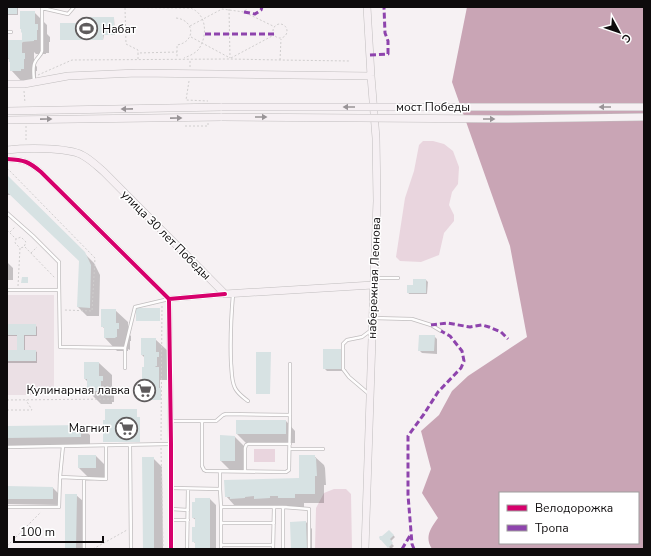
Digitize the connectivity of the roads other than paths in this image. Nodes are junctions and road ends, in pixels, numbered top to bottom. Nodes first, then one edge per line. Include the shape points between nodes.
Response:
1 (74, 7) edge
2 (368, 7) edge
3 (42, 8) edge
4 (7, 32) edge
5 (11, 32) dead end
6 (371, 76) junction
7 (34, 79) junction
8 (9, 85) edge
9 (644, 107) edge
10 (7, 111) edge
11 (644, 118) edge
12 (7, 120) edge
13 (7, 146) edge
14 (11, 150) edge
15 (7, 159) edge
16 (7, 212) edge
17 (398, 278) dead end
18 (374, 282) junction
19 (7, 290) edge
20 (59, 290) junction
21 (233, 293) junction
22 (225, 294) junction
23 (169, 299) junction
24 (372, 318) junction
25 (372, 330) junction
26 (441, 331) dead end
27 (125, 348) junction
28 (290, 364) dead end
29 (125, 368) dead end
30 (370, 395) junction
31 (248, 401) dead end
32 (290, 415) junction
33 (170, 421) junction
34 (202, 421) junction
35 (171, 444) junction
36 (290, 444) junction
37 (130, 445) junction
38 (62, 446) junction
39 (106, 446) junction
40 (7, 447) edge
41 (290, 449) junction
42 (323, 449) dead end
43 (220, 471) junction
44 (245, 472) junction
45 (60, 477) junction
46 (84, 478) junction
47 (171, 488) junction
48 (188, 489) junction
49 (220, 489) junction
50 (7, 507) edge
51 (221, 507) junction
52 (274, 508) junction
53 (284, 508) junction
54 (171, 509) junction
55 (188, 510) junction
56 (171, 520) junction
57 (188, 520) junction
58 (221, 523) junction
59 (274, 523) junction
60 (221, 547) edge
61 (273, 547) edge
62 (84, 549) edge
63 (131, 549) edge
64 (171, 549) edge
65 (187, 549) edge
66 (283, 549) edge
67 (309, 549) edge
68 (365, 549) edge

1 - 3 lane via 68,14
2 - 6 main road, набережная Леонова
3 - 7 lane via 42,51 34,64
4 - 5 lane
6 - 7 main road via 137,73
6 - 18 main road, набережная Леонова via 377,193
7 - 8 main road
9 -> 10 main road, мост Победы, bridge via 222,107
12 -> 11 main road, bridge via 208,117
13 - 14 main road, улица 30 лет Победы
14 - 22 main road, улица 30 лет Победы via 70,151 89,159
15 - 23 street via 26,162 41,172
16 - 20 lane via 59,262
17 - 18 lane
18 - 21 main road
18 - 24 main road, набережная Леонова
19 - 20 lane
20 - 27 lane via 60,347
21 - 22 main road
21 - 31 lane via 230,321 232,376 235,387
22 - 23 street
23 - 27 lane via 135,307
23 - 33 street
24 - 25 main road, набережная Леонова
24 - 26 lane via 412,319
25 - 30 main road, набережная Леонова
25 - 30 lane via 343,344 343,369
27 - 29 lane
28 - 32 lane
30 - 68 main road, набережная Леонова
32 - 34 lane via 226,414 216,421
32 - 36 lane
33 - 34 lane
33 - 35 street
34 - 43 lane via 202,469
35 - 37 lane
35 - 47 street
36 - 41 lane
36 - 44 lane via 248,444 245,448
37 - 39 lane
37 - 63 lane
38 - 39 lane
38 - 40 lane
38 - 45 lane
39 - 46 lane via 106,479
41 - 42 lane
41 - 44 lane via 288,472
43 - 44 lane
43 - 49 lane
45 - 46 lane
45 - 50 lane via 59,507
46 - 62 lane
47 - 48 lane
47 - 54 street
48 - 49 lane
48 - 55 lane
49 - 51 lane
51 - 52 lane
51 - 58 lane
52 - 53 lane
52 - 59 lane
53 - 66 lane
53 - 67 lane via 309,509
54 - 55 lane
54 - 56 street
55 - 57 lane
56 - 57 lane
56 - 64 street
57 - 65 lane
58 - 59 lane
58 - 60 lane
59 - 61 lane
60 - 61 lane

